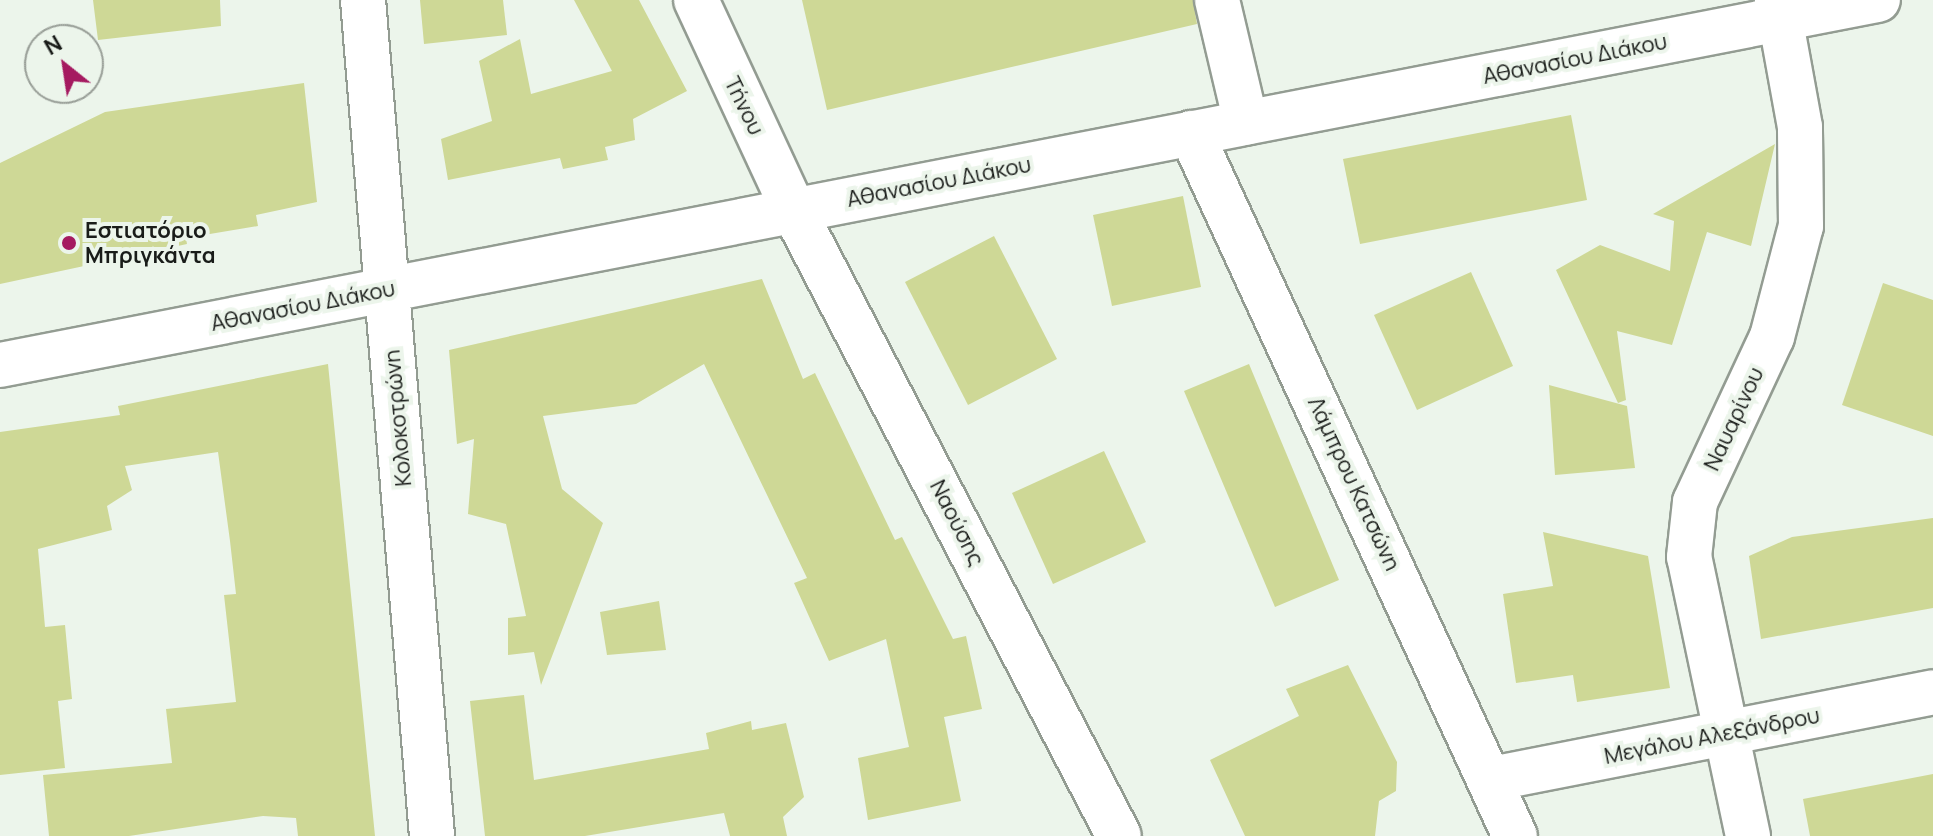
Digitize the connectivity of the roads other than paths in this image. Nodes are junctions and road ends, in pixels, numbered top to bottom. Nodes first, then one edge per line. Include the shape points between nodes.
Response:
1 (363, 0) edge
2 (696, 0) edge
3 (1217, 0) edge
4 (1878, 0) edge
5 (1779, 9) edge
6 (1246, 123) junction
7 (1191, 133) junction
8 (794, 211) junction
9 (387, 290) junction
10 (0, 365) edge
11 (1933, 692) edge
12 (1727, 733) junction
13 (1491, 779) junction
14 (432, 836) edge
15 (1119, 836) edge
16 (1515, 836) edge
17 (1748, 836) edge

1 - 9 street, Κολοκοτρώνη
2 - 8 street, Τήνου
3 - 6 street
4 - 5 street, Αθανασίου Διάκου
5 - 6 street, Αθανασίου Διάκου
5 - 12 street, Ναυαρίνου via 1800,127 1801,226 1772,337 1695,502 1689,557
6 - 7 street, Αθανασίου Διάκου
7 - 8 street, Αθανασίου Διάκου
7 - 13 street, Λάμπρου Κατσώνη
8 - 9 street, Αθανασίου Διάκου
8 - 15 street, Ναούσης
9 - 10 street, Αθανασίου Διάκου
9 - 14 street, Κολοκοτρώνη
11 - 12 street, Μεγάλου Αλεξάνδρου
12 - 13 street, Μεγάλου Αλεξάνδρου
12 - 17 street, Ναυαρίνου
13 - 16 street, Λάμπρου Κατσώνη

